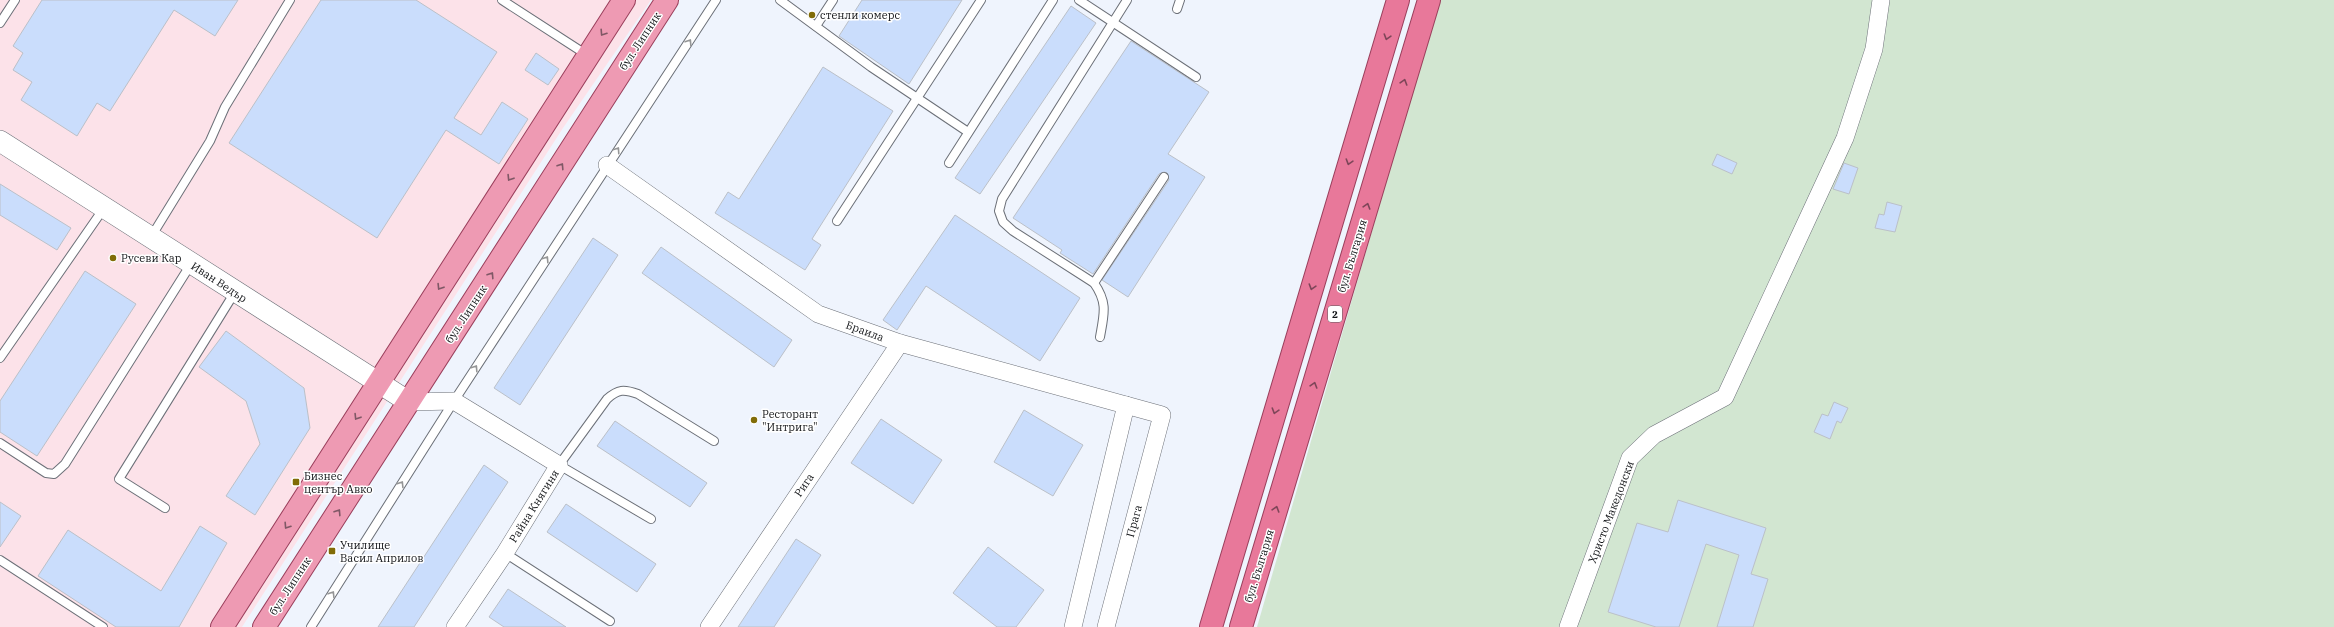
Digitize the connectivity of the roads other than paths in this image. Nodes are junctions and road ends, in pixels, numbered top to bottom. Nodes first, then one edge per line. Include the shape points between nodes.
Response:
1 (15, 0) edge
2 (290, 0) edge
3 (502, 0) edge
4 (624, 0) edge
5 (716, 0) edge
6 (780, 0) edge
7 (833, 0) edge
8 (981, 0) edge
9 (1053, 0) edge
10 (1079, 0) edge
11 (1127, 0) edge
12 (1180, 0) edge
13 (1398, 0) edge
14 (1429, 0) edge
15 (1881, 0) edge
16 (667, 4) edge
17 (1177, 9) dead end
18 (1112, 22) junction
19 (0, 23) edge
20 (816, 26) junction
21 (588, 56) junction
22 (1196, 77) dead end
23 (918, 98) junction
24 (968, 132) junction
25 (0, 141) edge
26 (949, 163) dead end
27 (607, 165) junction
28 (1164, 177) dead end
29 (104, 208) junction
30 (837, 222) dead end
31 (150, 238) junction
32 (191, 264) junction
33 (1094, 283) junction
34 (235, 292) junction
35 (1100, 337) dead end
36 (900, 343) junction
37 (0, 358) edge
38 (378, 384) junction
39 (454, 401) junction
40 (409, 402) junction
41 (1126, 405) junction
42 (1162, 415) joint
43 (714, 441) dead end
44 (0, 443) edge
45 (559, 465) junction
46 (165, 508) dead end
47 (651, 519) dead end
48 (505, 553) junction
49 (0, 560) edge
50 (610, 621) dead end
51 (103, 627) edge
52 (222, 627) edge
53 (264, 627) edge
54 (311, 627) edge
55 (455, 627) edge
56 (709, 627) edge
57 (1072, 627) edge
58 (1106, 627) edge
59 (1211, 627) edge
60 (1241, 627) edge
61 (1568, 627) edge

1 - 19 lane
2 - 31 lane via 225,107 210,141
3 - 21 lane
4 -> 21 main road
27 -> 5 lane
6 - 20 lane
7 - 20 lane
8 - 23 lane
9 - 24 lane
10 - 18 lane
11 - 18 lane
12 - 17 lane
13 -> 59 highway
60 -> 14 highway, бул. България / 2
15 - 61 street, Христо Македонски via 1874,49 1845,138 1725,397 1654,435 1630,458
40 -> 16 main road, бул. Липник
18 - 22 lane
18 - 33 lane via 1018,172 1002,199 999,211 1003,222 1013,231
20 - 23 lane
21 -> 38 main road
23 - 24 lane
23 - 30 lane
24 - 26 lane
25 - 29 street, Иван Ведър
27 - 36 street, Браила via 818,314
39 -> 27 lane
28 - 33 lane
29 - 31 street, Иван Ведър
29 - 37 lane
31 - 32 street, Иван Ведър
32 - 34 street, Иван Ведър
32 - 44 lane via 65,464 54,474 46,473
33 - 35 lane via 1105,305
34 - 38 street, Иван Ведър
34 - 46 lane via 118,479
36 - 41 street, Браила
36 - 56 street, Рига
38 - 40 street, Иван Ведър
38 -> 52 main road
39 - 40 street
39 - 45 street, Райна Княгиня
54 -> 39 lane
53 -> 40 main road, бул. Липник
41 - 42 street, Браила
41 - 57 street
42 - 58 street, Прага
43 - 45 lane via 638,394 626,390 616,391 607,399
45 - 47 lane
45 - 48 street, Райна Княгиня
48 - 50 lane
48 - 55 street, Райна Княгиня
49 - 51 lane

